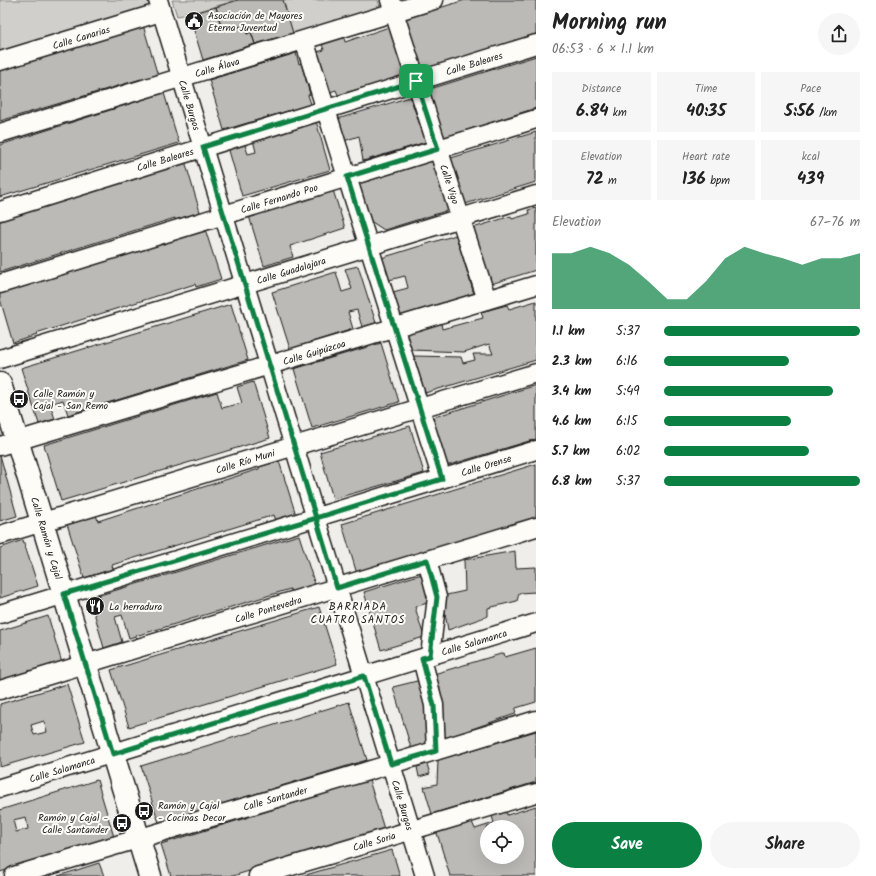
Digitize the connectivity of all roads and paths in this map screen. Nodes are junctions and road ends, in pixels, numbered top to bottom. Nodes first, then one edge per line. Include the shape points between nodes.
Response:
1 (434, 0) edge
2 (160, 6) edge
3 (392, 6) edge
4 (304, 40) junction
5 (536, 44) edge
6 (0, 61) edge
7 (181, 77) junction
8 (416, 81) junction
9 (325, 109) junction
10 (536, 119) edge
11 (0, 133) edge
12 (203, 147) junction
13 (438, 149) junction
14 (347, 177) junction
15 (536, 195) edge
16 (0, 211) edge
17 (223, 215) junction
18 (460, 218) junction
19 (368, 246) junction
20 (0, 284) edge
21 (244, 284) junction
22 (536, 285) edge
23 (487, 300) junction
24 (394, 328) junction
25 (0, 359) edge
26 (269, 366) junction
27 (536, 373) edge
28 (0, 384) edge
29 (419, 408) junction
30 (9, 444) edge
31 (294, 446) junction
32 (536, 450) edge
33 (442, 479) junction
34 (316, 518) junction
35 (42, 523) junction
36 (536, 527) edge
37 (0, 535) edge
38 (427, 560) junction
39 (337, 588) junction
40 (64, 594) junction
41 (0, 614) edge
42 (536, 624) edge
43 (426, 657) junction
44 (85, 664) junction
45 (364, 676) junction
46 (0, 690) edge
47 (536, 720) edge
48 (436, 751) junction
49 (113, 754) junction
50 (391, 764) junction
51 (0, 788) edge
52 (536, 793) edge
53 (411, 830) junction
54 (138, 838) junction
55 (14, 876) edge
56 (150, 876) edge
57 (258, 876) edge
58 (425, 876) edge

1 - 3 street, Calle Álava
2 - 6 street, Calle Canarias
2 - 7 street, Calle Burgos
3 - 4 street, Calle Álava
3 - 8 street, Calle Vigo
4 - 7 street, Calle Álava
4 - 9 street
5 - 8 street, Calle Baleares
7 - 11 street, Calle Álava
7 - 12 street, Calle Burgos
8 - 9 street, Calle Baleares
8 - 13 street, Calle Vigo
9 - 12 street, Calle Baleares
9 - 14 street
10 - 13 street, Calle Fernando Poo
12 - 16 street, Calle Baleares
12 - 17 street, Calle Burgos
13 - 14 street, Calle Fernando Poo
13 - 18 street, Calle Vigo
14 - 17 street, Calle Fernando Poo
14 - 19 street
15 - 18 street, Calle Guadalajara
17 - 20 street, Calle Fernando Poo
17 - 21 street, Calle Burgos
18 - 19 street, Calle Guadalajara
18 - 23 street, Calle Vigo
19 - 21 street, Calle Guadalajara
19 - 24 street
21 - 25 street, Calle Guadalajara
21 - 26 street, Calle Burgos
22 - 23 street, Calle Guipúzcoa
23 - 24 street, Calle Guipúzcoa
24 - 26 street, Calle Guipúzcoa
24 - 29 street
26 - 30 street, Calle Guipúzcoa
26 - 31 street, Calle Burgos
27 - 29 street, Calle Río Muni
28 - 30 main road, Calle Ramón y Cajal
29 - 31 street, Calle Río Muni
29 - 33 street
30 - 35 main road, Calle Ramón y Cajal
31 - 34 street, Calle Burgos
31 - 35 street, Calle Río Muni
32 - 33 street, Calle Orense
33 - 34 street, Calle Orense
34 - 39 street, Calle Burgos
34 - 40 street, Calle Orense
35 - 37 street, Calle Río Muni
35 - 40 main road, Calle Ramón y Cajal
36 - 38 street, Calle Pontevedra
38 - 39 street, Calle Pontevedra
38 - 43 street via 437,597
39 - 44 street, Calle Pontevedra
39 - 45 street, Calle Burgos
40 - 41 street, Calle Orense
40 - 44 main road, Calle Ramón y Cajal
42 - 43 street, Calle Salamanca
43 - 45 street, Calle Salamanca
43 - 48 street via 434,706
44 - 46 street, Calle Pontevedra
44 - 49 main road, Calle Ramón y Cajal
45 - 49 street, Calle Salamanca
45 - 50 street, Calle Burgos
47 - 48 street, Calle Santander
48 - 50 street, Calle Santander
49 - 51 street, Calle Salamanca
49 - 54 main road, Calle Ramón y Cajal
50 - 53 street, Calle Burgos
50 - 54 street, Calle Santander
52 - 53 street, Calle Soria
53 - 57 street, Calle Soria
53 - 58 street, Calle Burgos
54 - 55 street, Calle Santander
54 - 56 main road, Calle Ramón y Cajal

